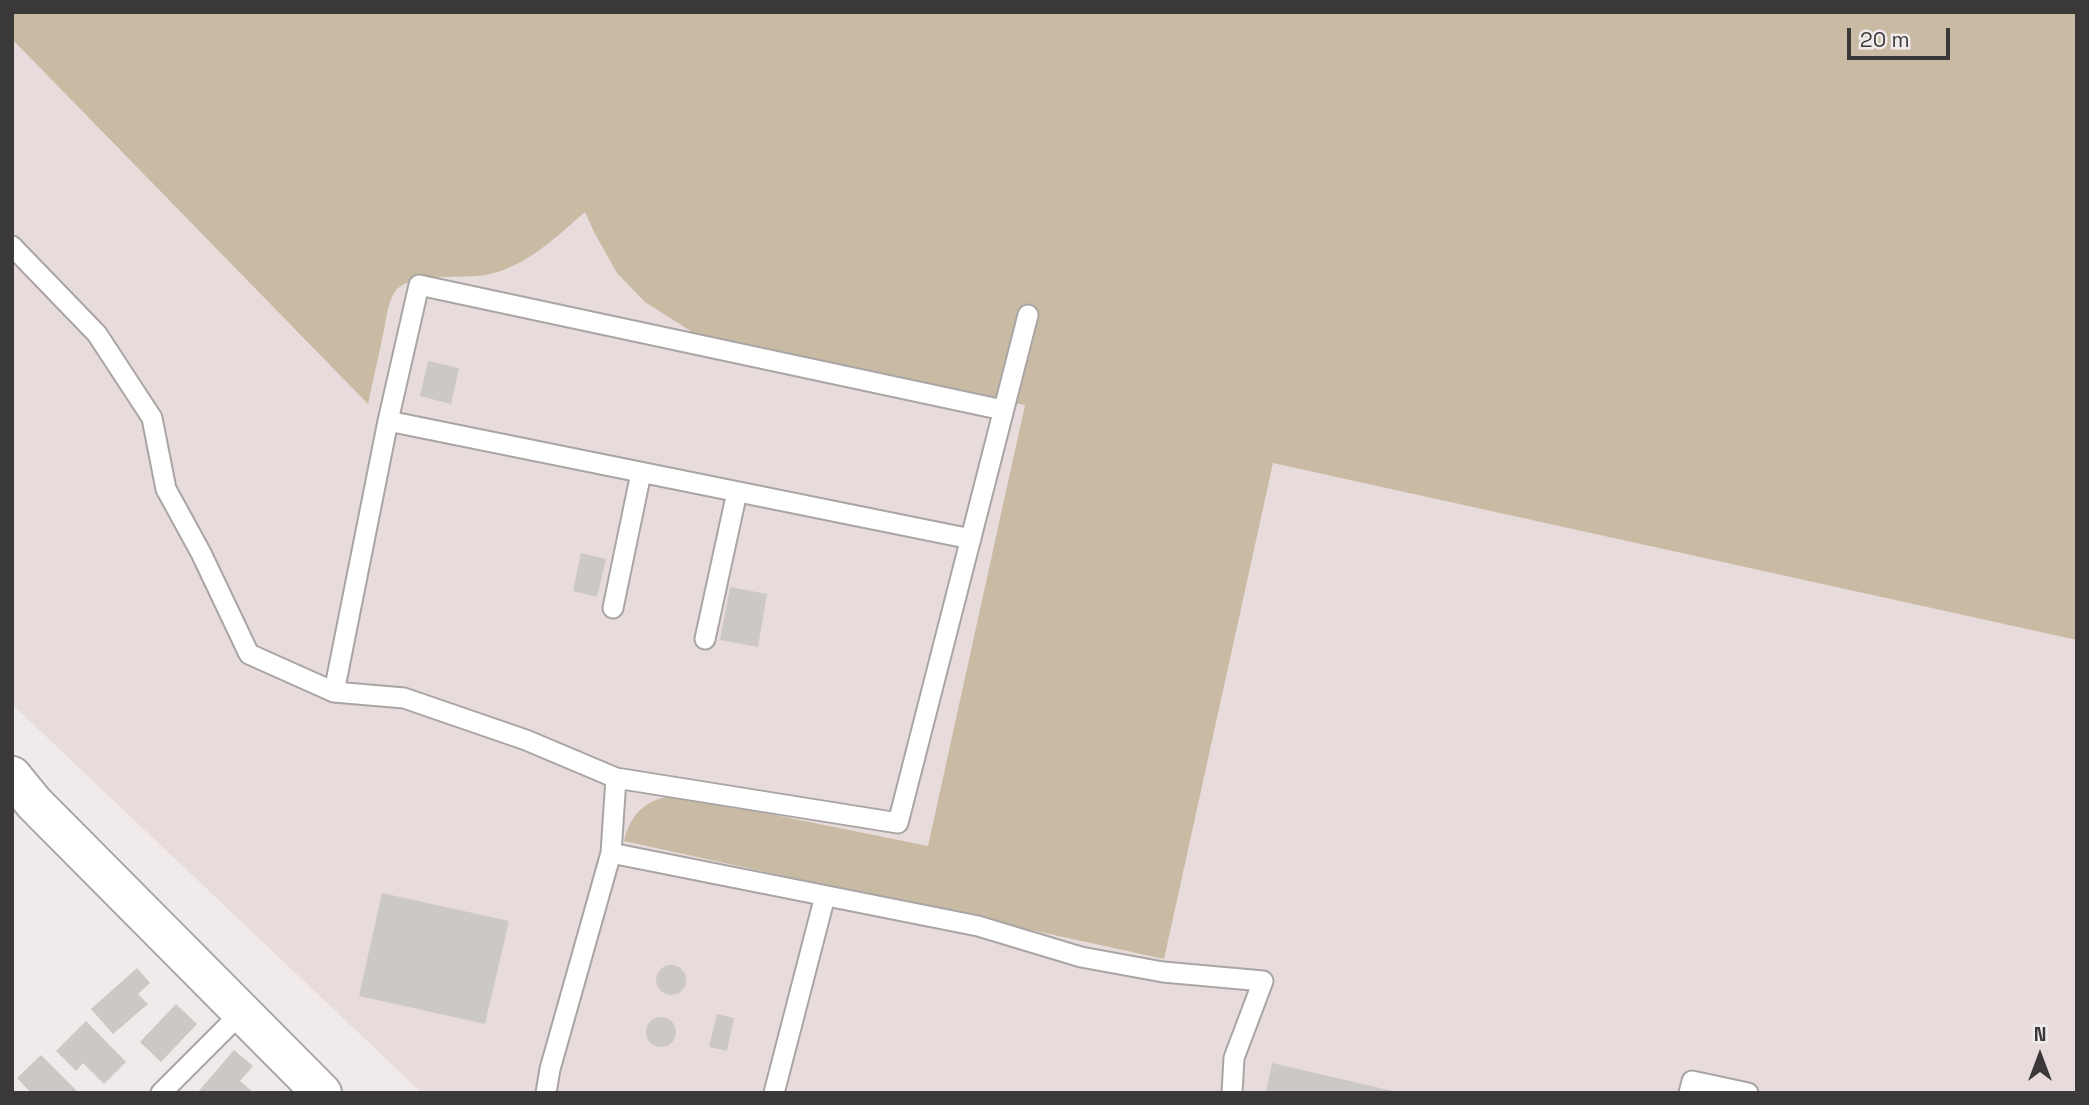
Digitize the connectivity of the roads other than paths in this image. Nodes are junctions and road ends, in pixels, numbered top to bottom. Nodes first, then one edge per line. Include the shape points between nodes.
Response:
1 (12, 246) edge
2 (1028, 314) dead end
3 (1003, 410) junction
4 (388, 421) junction
5 (641, 473) junction
6 (737, 492) junction
7 (971, 539) junction
8 (613, 608) dead end
9 (705, 639) dead end
10 (334, 692) junction
11 (12, 776) edge
12 (616, 778) junction
13 (611, 853) junction
14 (825, 896) junction
15 (242, 1012) junction
16 (161, 1093) edge
17 (322, 1093) edge
18 (547, 1093) edge
19 (774, 1093) edge
20 (1232, 1093) edge
21 (1689, 1093) edge
22 (1748, 1093) edge

1 - 10 lane via 97,334 152,418 166,489 249,654
2 - 3 lane
3 - 4 lane via 419,285
3 - 7 lane
4 - 5 lane
4 - 10 lane
5 - 6 lane
5 - 8 lane
6 - 7 lane
6 - 9 lane
7 - 12 lane via 898,823
10 - 12 lane via 404,698 526,740
11 - 15 street
12 - 13 lane
13 - 14 lane
13 - 18 lane
14 - 19 lane
14 - 20 lane via 978,926 1081,957 1163,972 1263,981 1234,1058
15 - 16 lane
15 - 17 street
21 - 22 lane via 1692,1081

